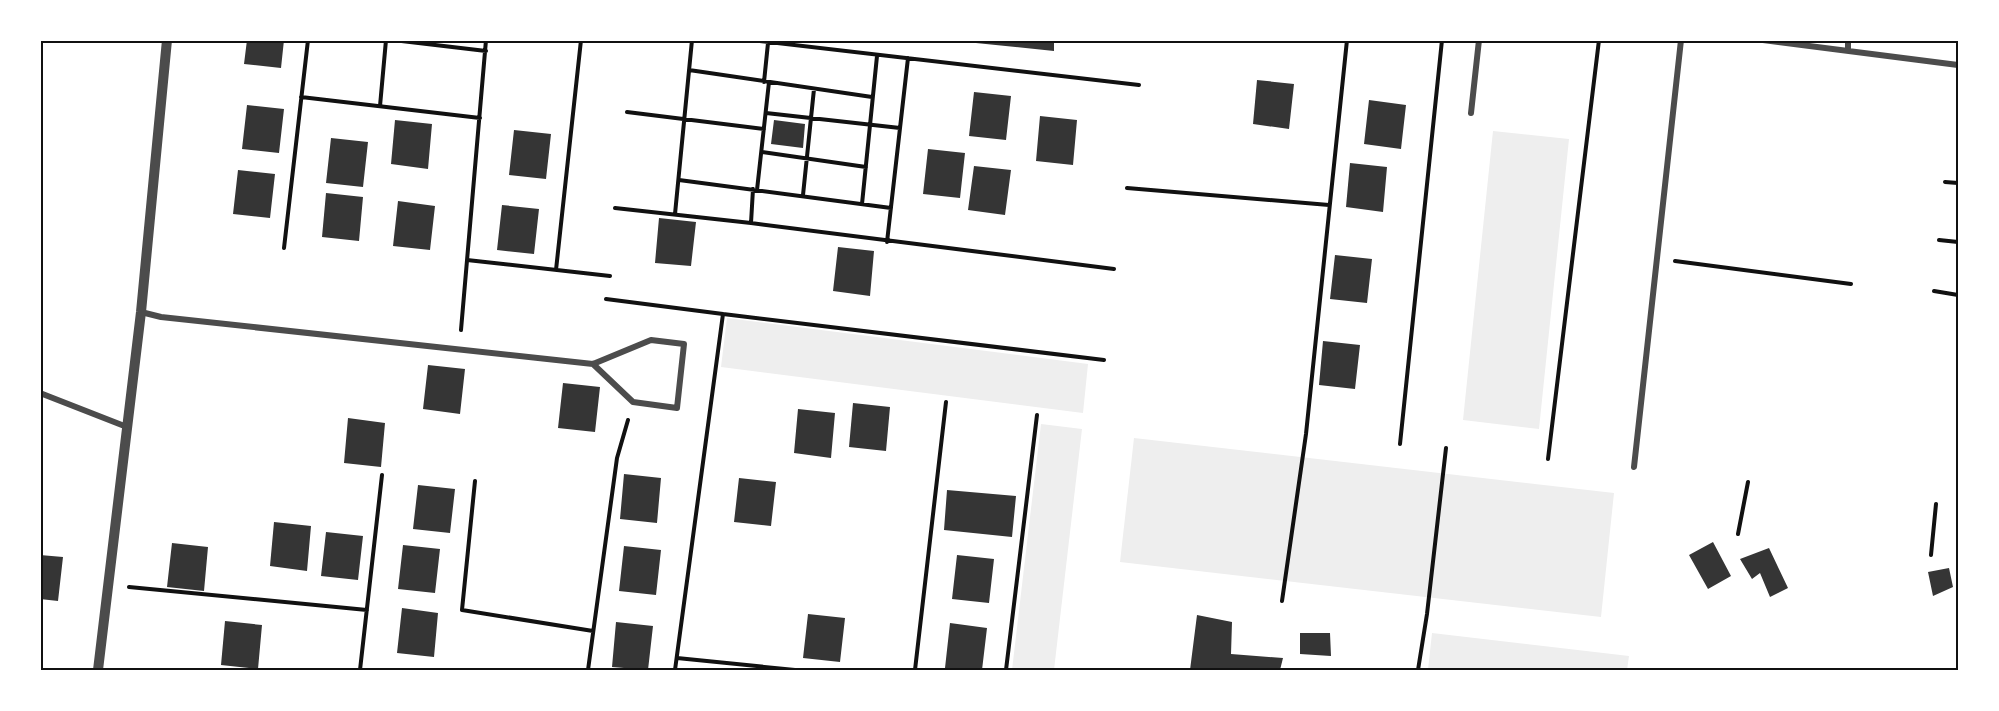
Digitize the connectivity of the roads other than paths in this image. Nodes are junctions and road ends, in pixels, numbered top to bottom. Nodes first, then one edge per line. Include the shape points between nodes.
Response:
1 (167, 40) edge
2 (1479, 40) edge
3 (1681, 40) edge
4 (1763, 40) edge
5 (1848, 40) edge
6 (1848, 50) junction
7 (1959, 65) edge
8 (1472, 113) dead end
9 (141, 312) junction
10 (592, 364) junction
11 (40, 393) edge
12 (127, 427) junction
13 (1634, 467) dead end
14 (98, 670) edge

1 - 9 street
2 - 8 street
3 - 13 street
4 - 6 street
5 - 6 street
6 - 7 street
9 - 10 street
9 - 12 street
10 - 10 street via 651,340 684,344 677,408 633,402
11 - 12 street
12 - 14 street

